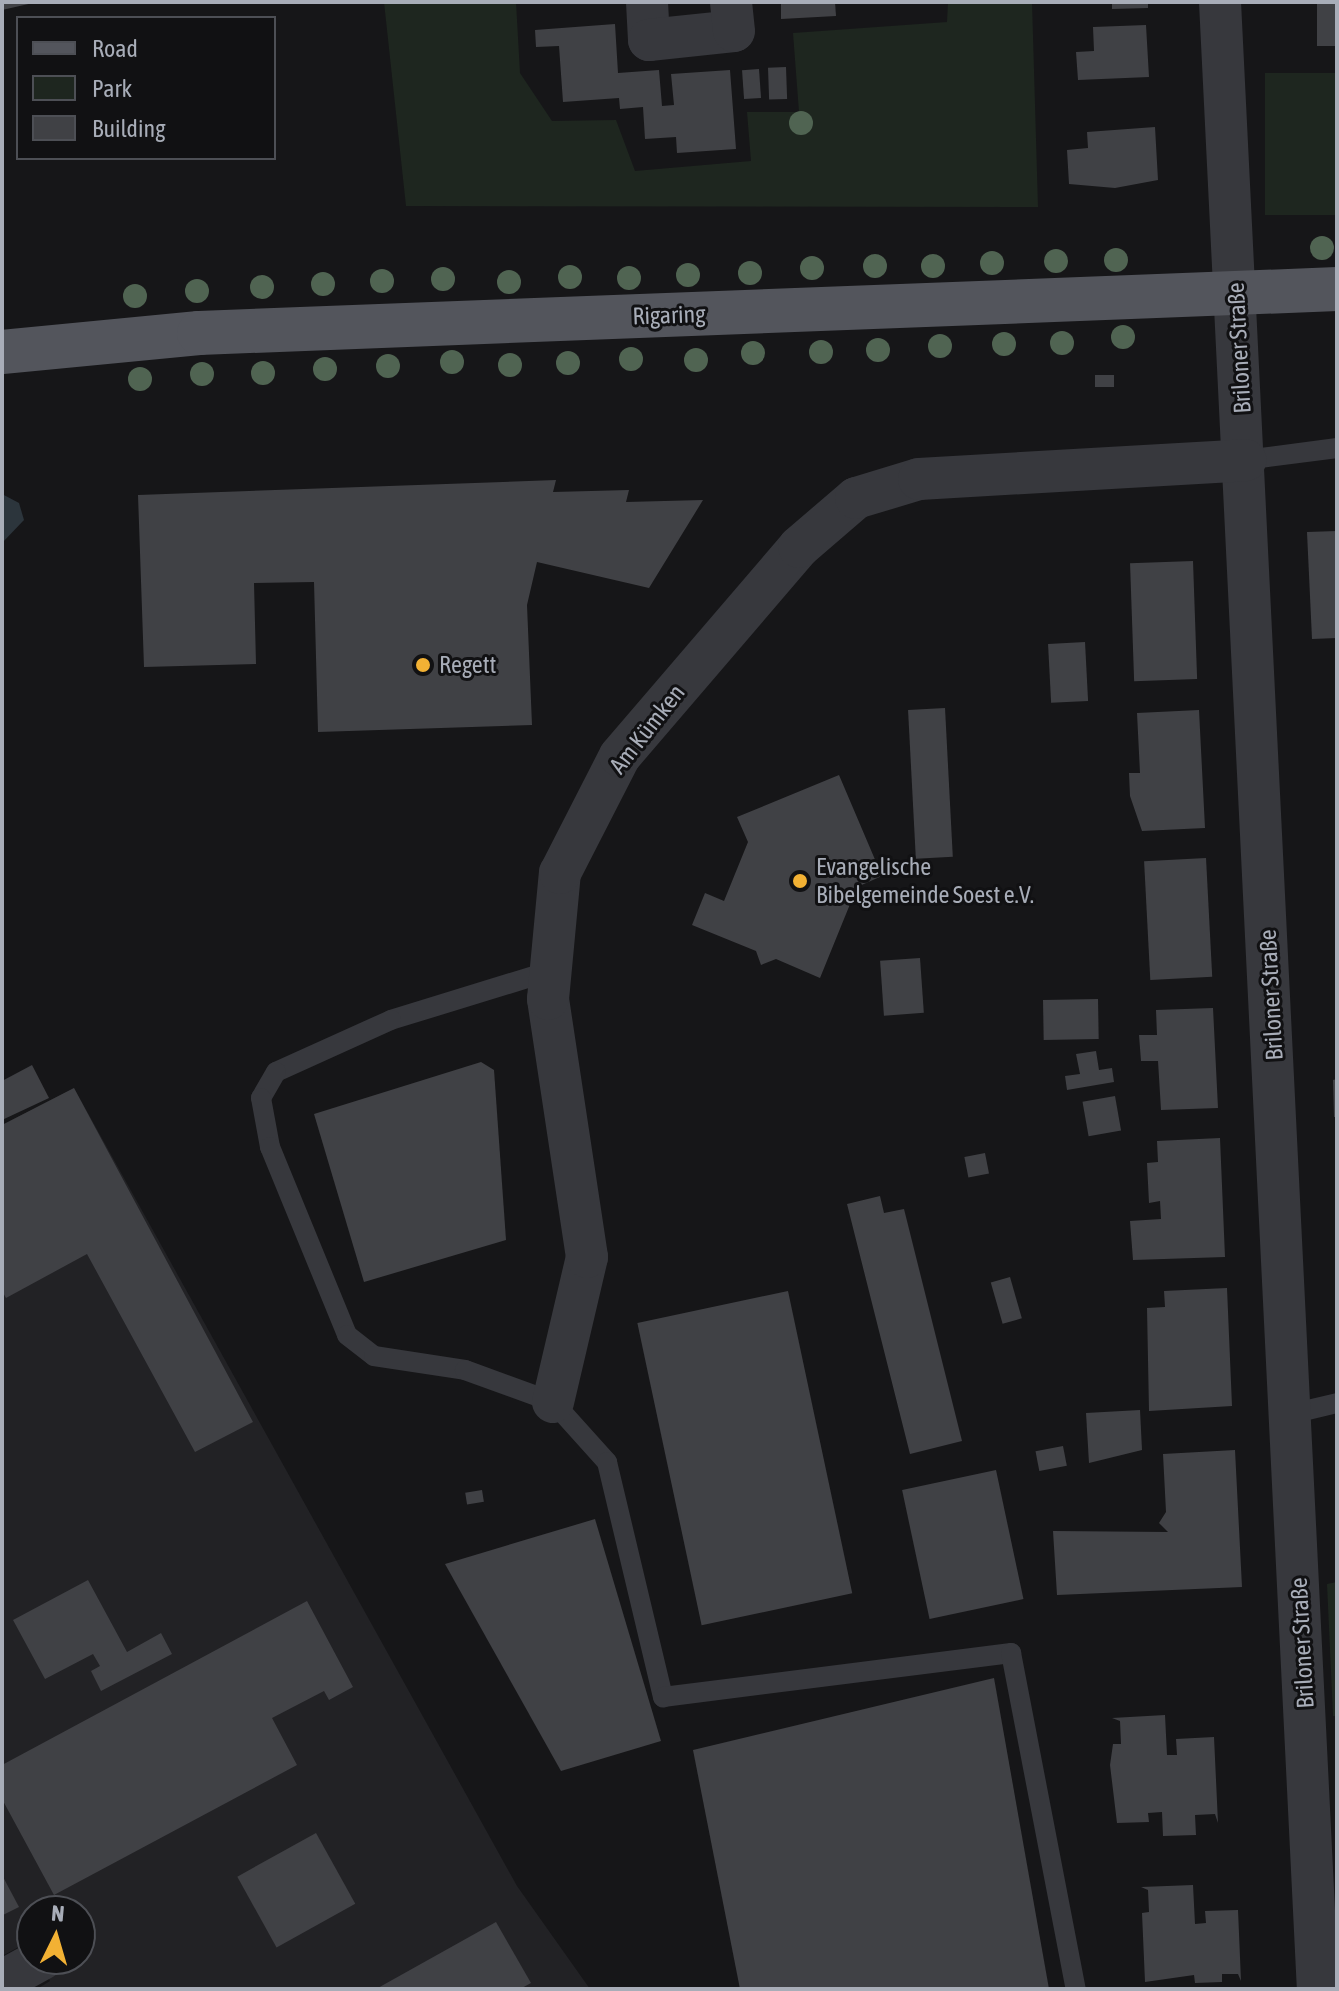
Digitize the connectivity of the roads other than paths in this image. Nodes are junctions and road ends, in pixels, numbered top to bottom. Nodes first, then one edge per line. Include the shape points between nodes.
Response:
1 (647, 2) edge
2 (731, 2) edge
3 (1220, 2) edge
4 (1337, 289) edge
5 (1236, 294) junction
6 (2, 352) edge
7 (1337, 448) edge
8 (1245, 460) junction
9 (550, 971) junction
10 (553, 1402) junction
11 (1337, 1403) edge
12 (1291, 1414) junction
13 (1076, 1989) edge
14 (1318, 1989) edge

1 - 2 street via 649,40 734,31
3 - 5 street, Briloner Straße
4 - 5 main road, Rigaring
5 - 6 main road, Rigaring via 199,333
5 - 8 street, Briloner Straße
7 - 8 lane
8 - 9 street, Am Kümken via 919,479 856,498 799,547 620,756 560,873
8 - 12 street, Briloner Straße
9 - 10 street, Am Kümken via 548,999 587,1257
9 - 10 lane via 391,1020 276,1072 261,1098 270,1147 347,1335 374,1356 465,1370
10 - 13 lane via 607,1462 663,1697 1011,1653
11 - 12 lane
12 - 14 street, Briloner Straße

